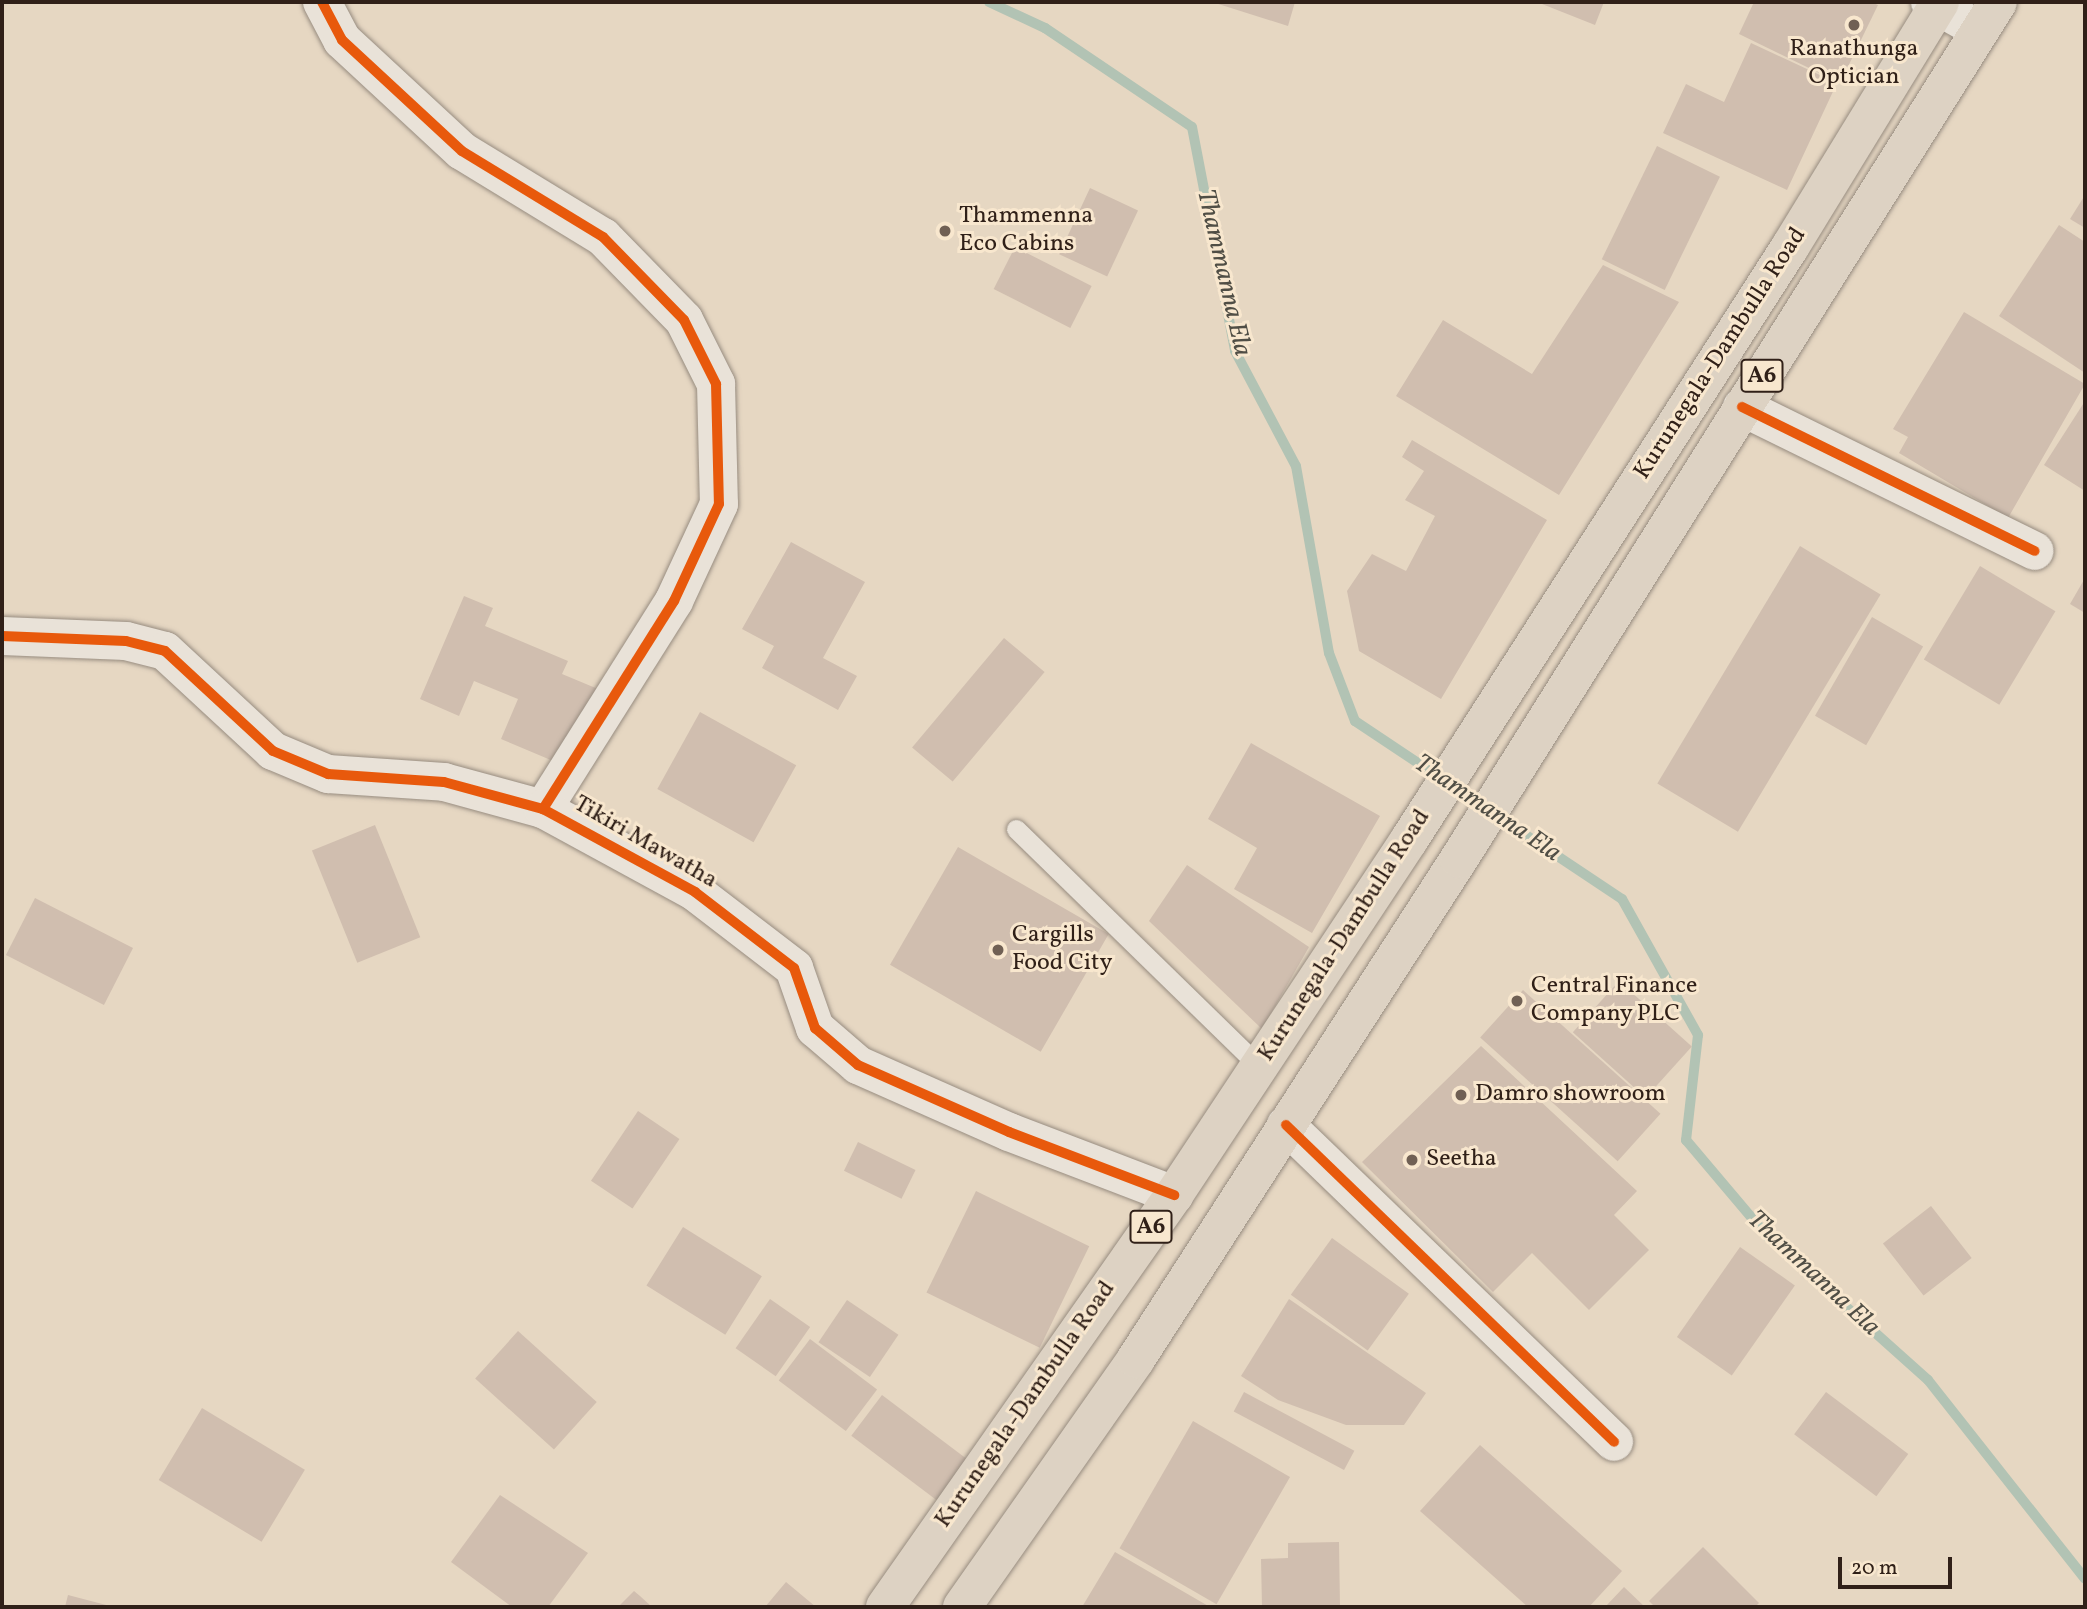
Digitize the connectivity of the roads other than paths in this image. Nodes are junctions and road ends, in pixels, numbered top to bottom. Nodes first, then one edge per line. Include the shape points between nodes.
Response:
1 (322, 2) edge
2 (1936, 3) edge
3 (1989, 16) edge
4 (1742, 407) junction
5 (2035, 551) dead end
6 (2, 636) edge
7 (543, 810) junction
8 (1016, 830) dead end
9 (1259, 1066) junction
10 (1286, 1125) junction
11 (1174, 1195) junction
12 (1614, 1442) dead end
13 (885, 1607) edge
14 (962, 1607) edge

1 - 7 street via 342,40 462,151 603,237 684,320 716,384 719,504 674,601
2 - 3 street
2 - 9 highway, Kurunegala-Dambulla Road / A6 via 1476,735
3 - 4 highway, Kurunegala-Dambulla Road / A6
4 - 5 street
4 - 10 highway, Kurunegala-Dambulla Road / A6
6 - 7 street, Tikiri Mawatha via 126,641 165,651 273,751 328,774 444,782
7 - 11 street, Tikiri Mawatha via 695,892 793,968 815,1028 858,1065 1009,1132
8 - 9 lane
9 - 11 highway, Kurunegala-Dambulla Road / A6
10 - 12 street
10 - 14 highway, Kurunegala-Dambulla Road / A6 via 1136,1359
11 - 13 highway, Kurunegala-Dambulla Road / A6

